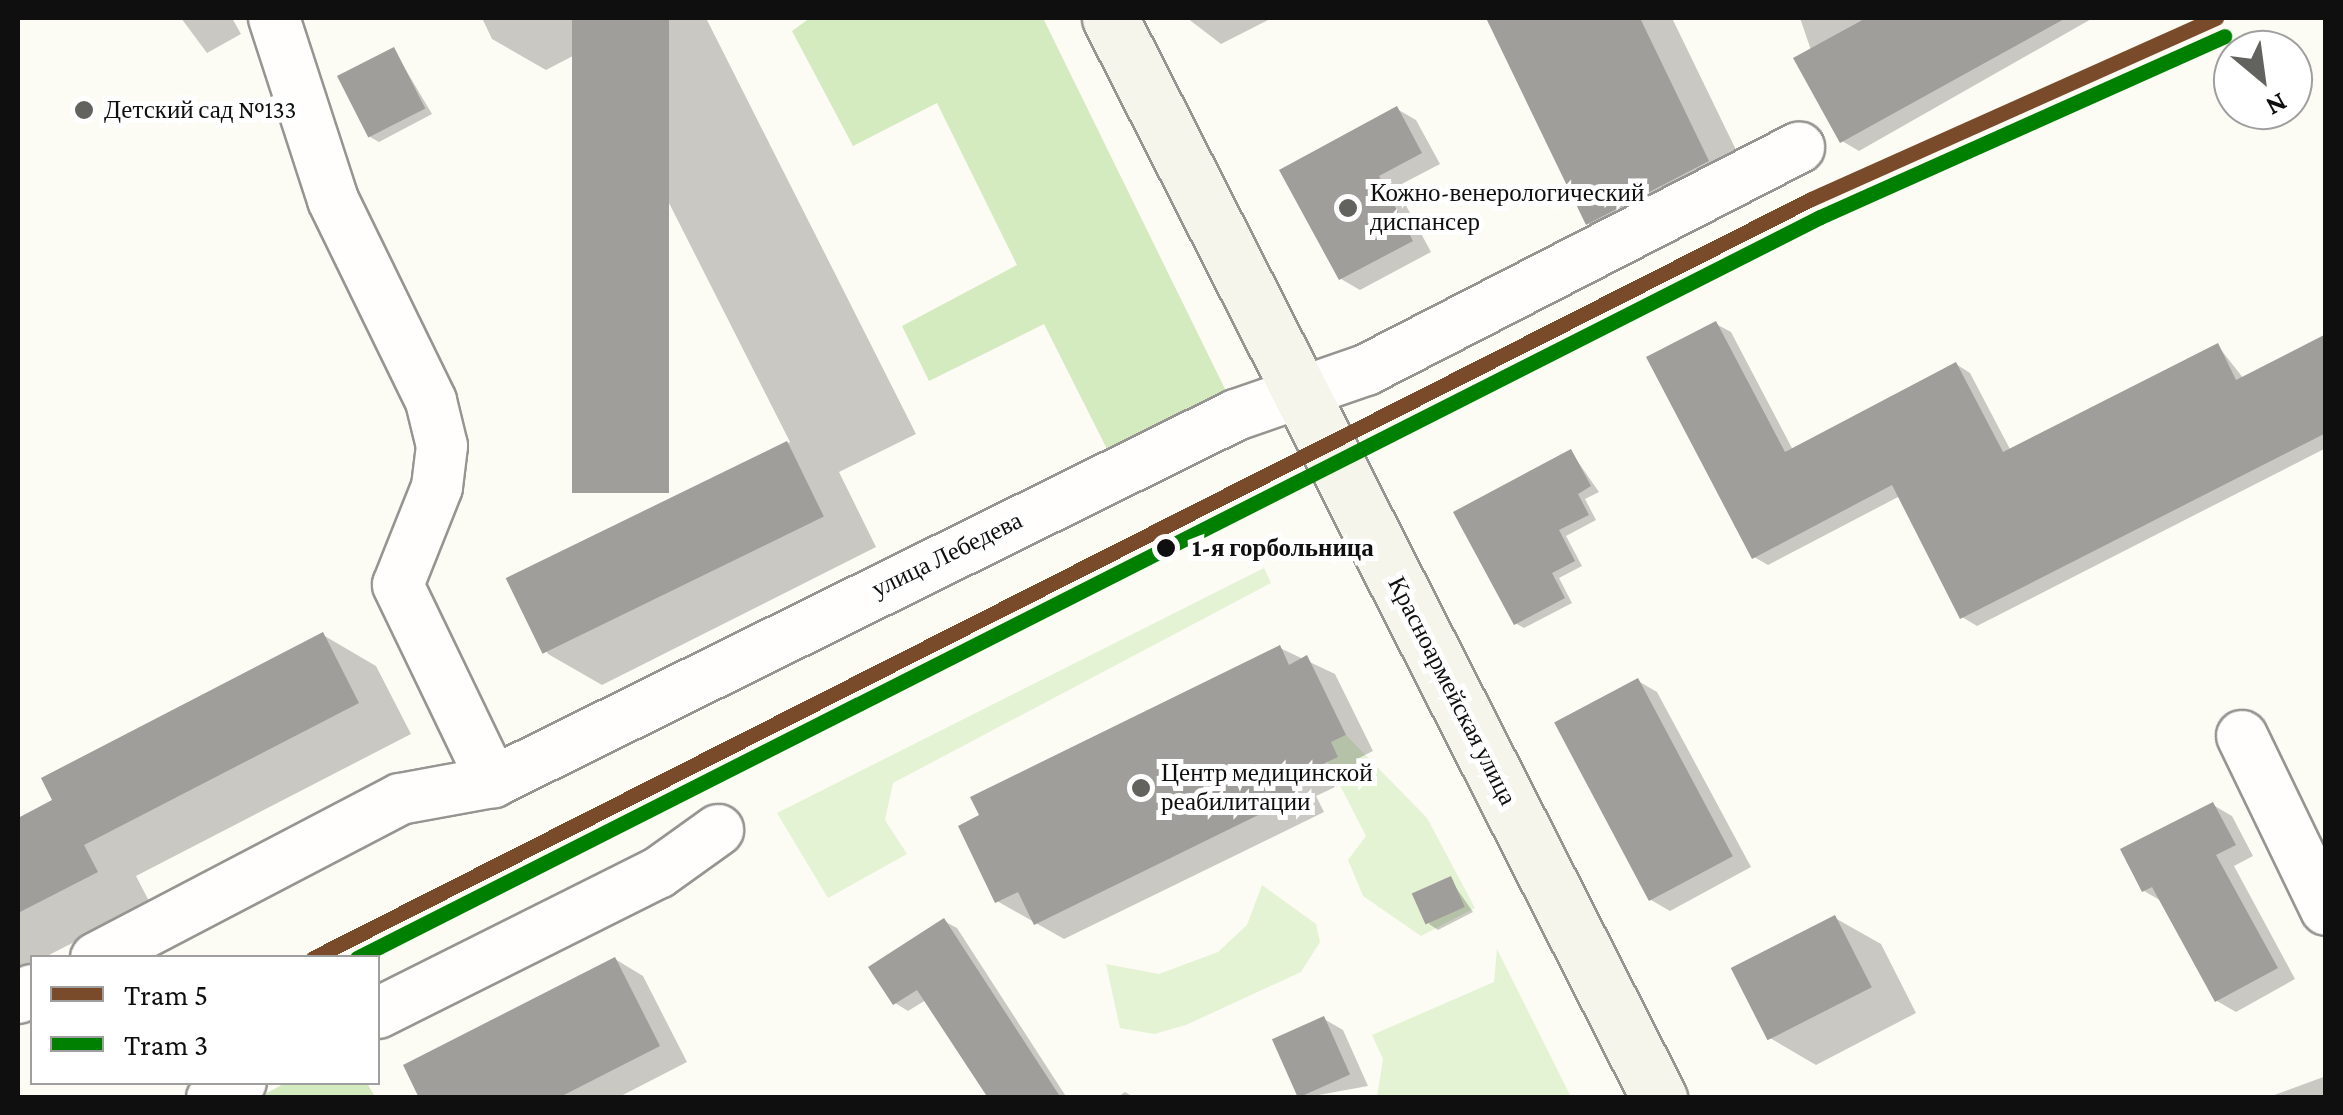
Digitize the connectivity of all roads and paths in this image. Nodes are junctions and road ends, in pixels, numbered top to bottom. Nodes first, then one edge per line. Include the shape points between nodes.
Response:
1 (274, 18) edge
2 (1110, 18) edge
3 (1800, 147) dead end
4 (1300, 393) junction
5 (2242, 736) dead end
6 (493, 782) junction
7 (718, 830) dead end
8 (2326, 910) edge
9 (102, 955) edge
10 (380, 1012) edge
11 (236, 1085) edge
12 (212, 1098) edge
13 (1659, 1098) edge

1 - 6 street via 333,200 431,401 442,446 437,487 398,585
2 - 4 main road, Красноармейская улица
3 - 4 street, улица Лебедева via 1366,370
4 - 6 street, улица Лебедева via 1014,521
4 - 13 main road, Красноармейская улица
5 - 8 street
6 - 9 street, улица Лебедева via 400,799
7 - 10 street via 658,873
11 - 12 street

